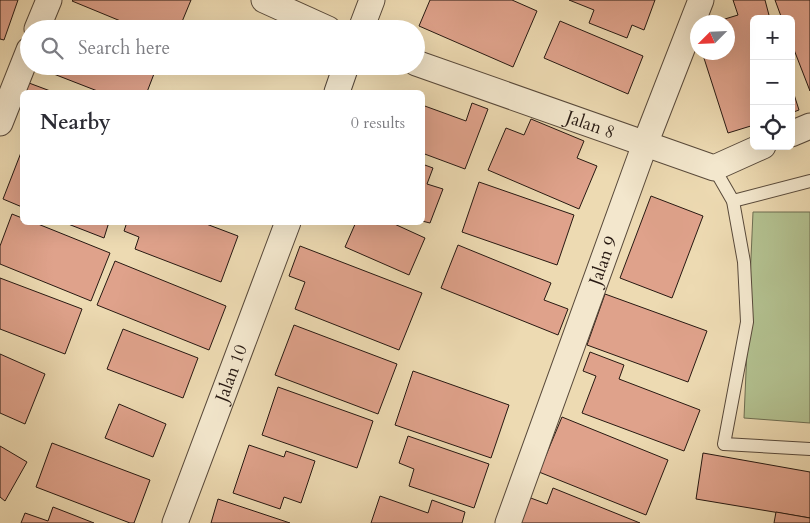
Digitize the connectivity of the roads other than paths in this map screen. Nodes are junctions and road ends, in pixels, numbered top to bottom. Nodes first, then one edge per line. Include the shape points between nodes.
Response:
1 (48, 0) edge
2 (264, 0) edge
3 (372, 0) edge
4 (701, 0) edge
5 (40, 20) edge
6 (308, 20) edge
7 (364, 20) edge
8 (425, 66) edge
9 (20, 73) edge
10 (343, 75) edge
11 (338, 90) edge
12 (0, 123) edge
13 (810, 126) edge
14 (795, 132) edge
15 (646, 144) junction
16 (754, 150) edge
17 (714, 168) junction
18 (810, 181) edge
19 (733, 201) junction
20 (287, 225) edge
21 (810, 449) edge
22 (175, 523) edge
23 (508, 523) edge

1 - 5 street
2 - 6 street
3 - 7 street
4 - 15 street, Jalan 9
8 - 15 street, Jalan 8
9 - 12 street
10 - 11 street
13 - 14 street
15 - 17 street, Jalan 8
15 - 23 street, Jalan 9
16 - 17 street
17 - 19 lane
18 - 19 lane
19 - 21 lane via 744,262 747,322 724,444
20 - 22 street, Jalan 10

